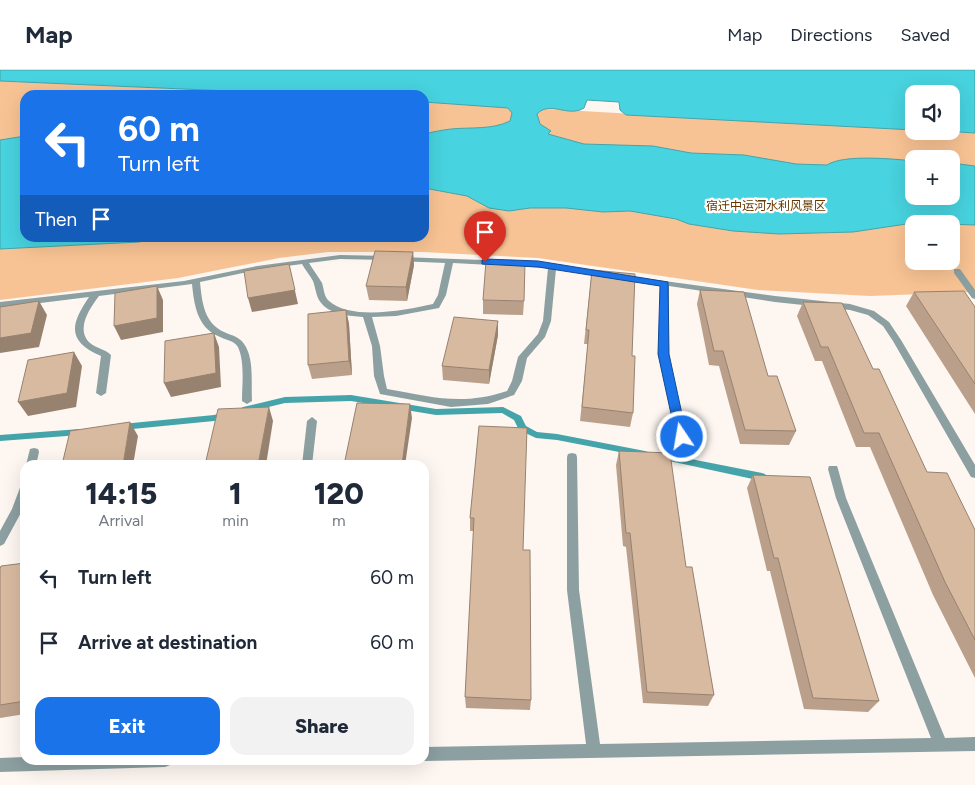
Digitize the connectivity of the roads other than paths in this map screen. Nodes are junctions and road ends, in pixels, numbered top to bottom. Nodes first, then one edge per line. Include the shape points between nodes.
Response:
1 (450, 260) junction
2 (304, 262) junction
3 (552, 266) junction
4 (957, 271) dead end
5 (609, 275) edge
6 (618, 277) edge
7 (196, 281) junction
8 (665, 284) junction
9 (95, 295) junction
10 (975, 296) edge
11 (0, 305) edge
12 (367, 315) junction
13 (101, 393) dead end
14 (247, 401) dead end
15 (312, 421) dead end
16 (682, 437) dead end
17 (34, 452) dead end
18 (963, 454) junction
19 (975, 454) edge
20 (572, 457) dead end
21 (32, 460) edge
22 (308, 460) edge
23 (833, 469) dead end
24 (975, 474) edge
25 (20, 505) edge
26 (0, 541) edge
27 (975, 744) edge
28 (941, 745) junction
29 (594, 751) junction
30 (429, 754) edge
31 (20, 764) edge
32 (0, 765) edge

1 - 2 street via 340,257
1 - 3 street
1 - 12 street via 442,295 436,306
2 - 7 street
2 - 12 street via 325,303 341,312
3 - 5 street
3 - 12 street via 547,321 542,336 523,357 511,393 488,401 451,404 383,392 376,346
4 - 10 street
6 - 8 street
7 - 9 street
7 - 14 street via 198,308 207,326 236,338 242,346
8 - 16 street via 663,354
8 - 18 street via 850,306 871,313 886,324 897,340
9 - 11 street
9 - 13 street via 81,315 79,331 85,343 106,355
15 - 22 street
17 - 21 street
18 - 19 street
18 - 24 street
20 - 29 street via 573,590
23 - 28 street via 841,498
25 - 26 street
27 - 28 street
28 - 29 street
29 - 30 street
31 - 32 street

